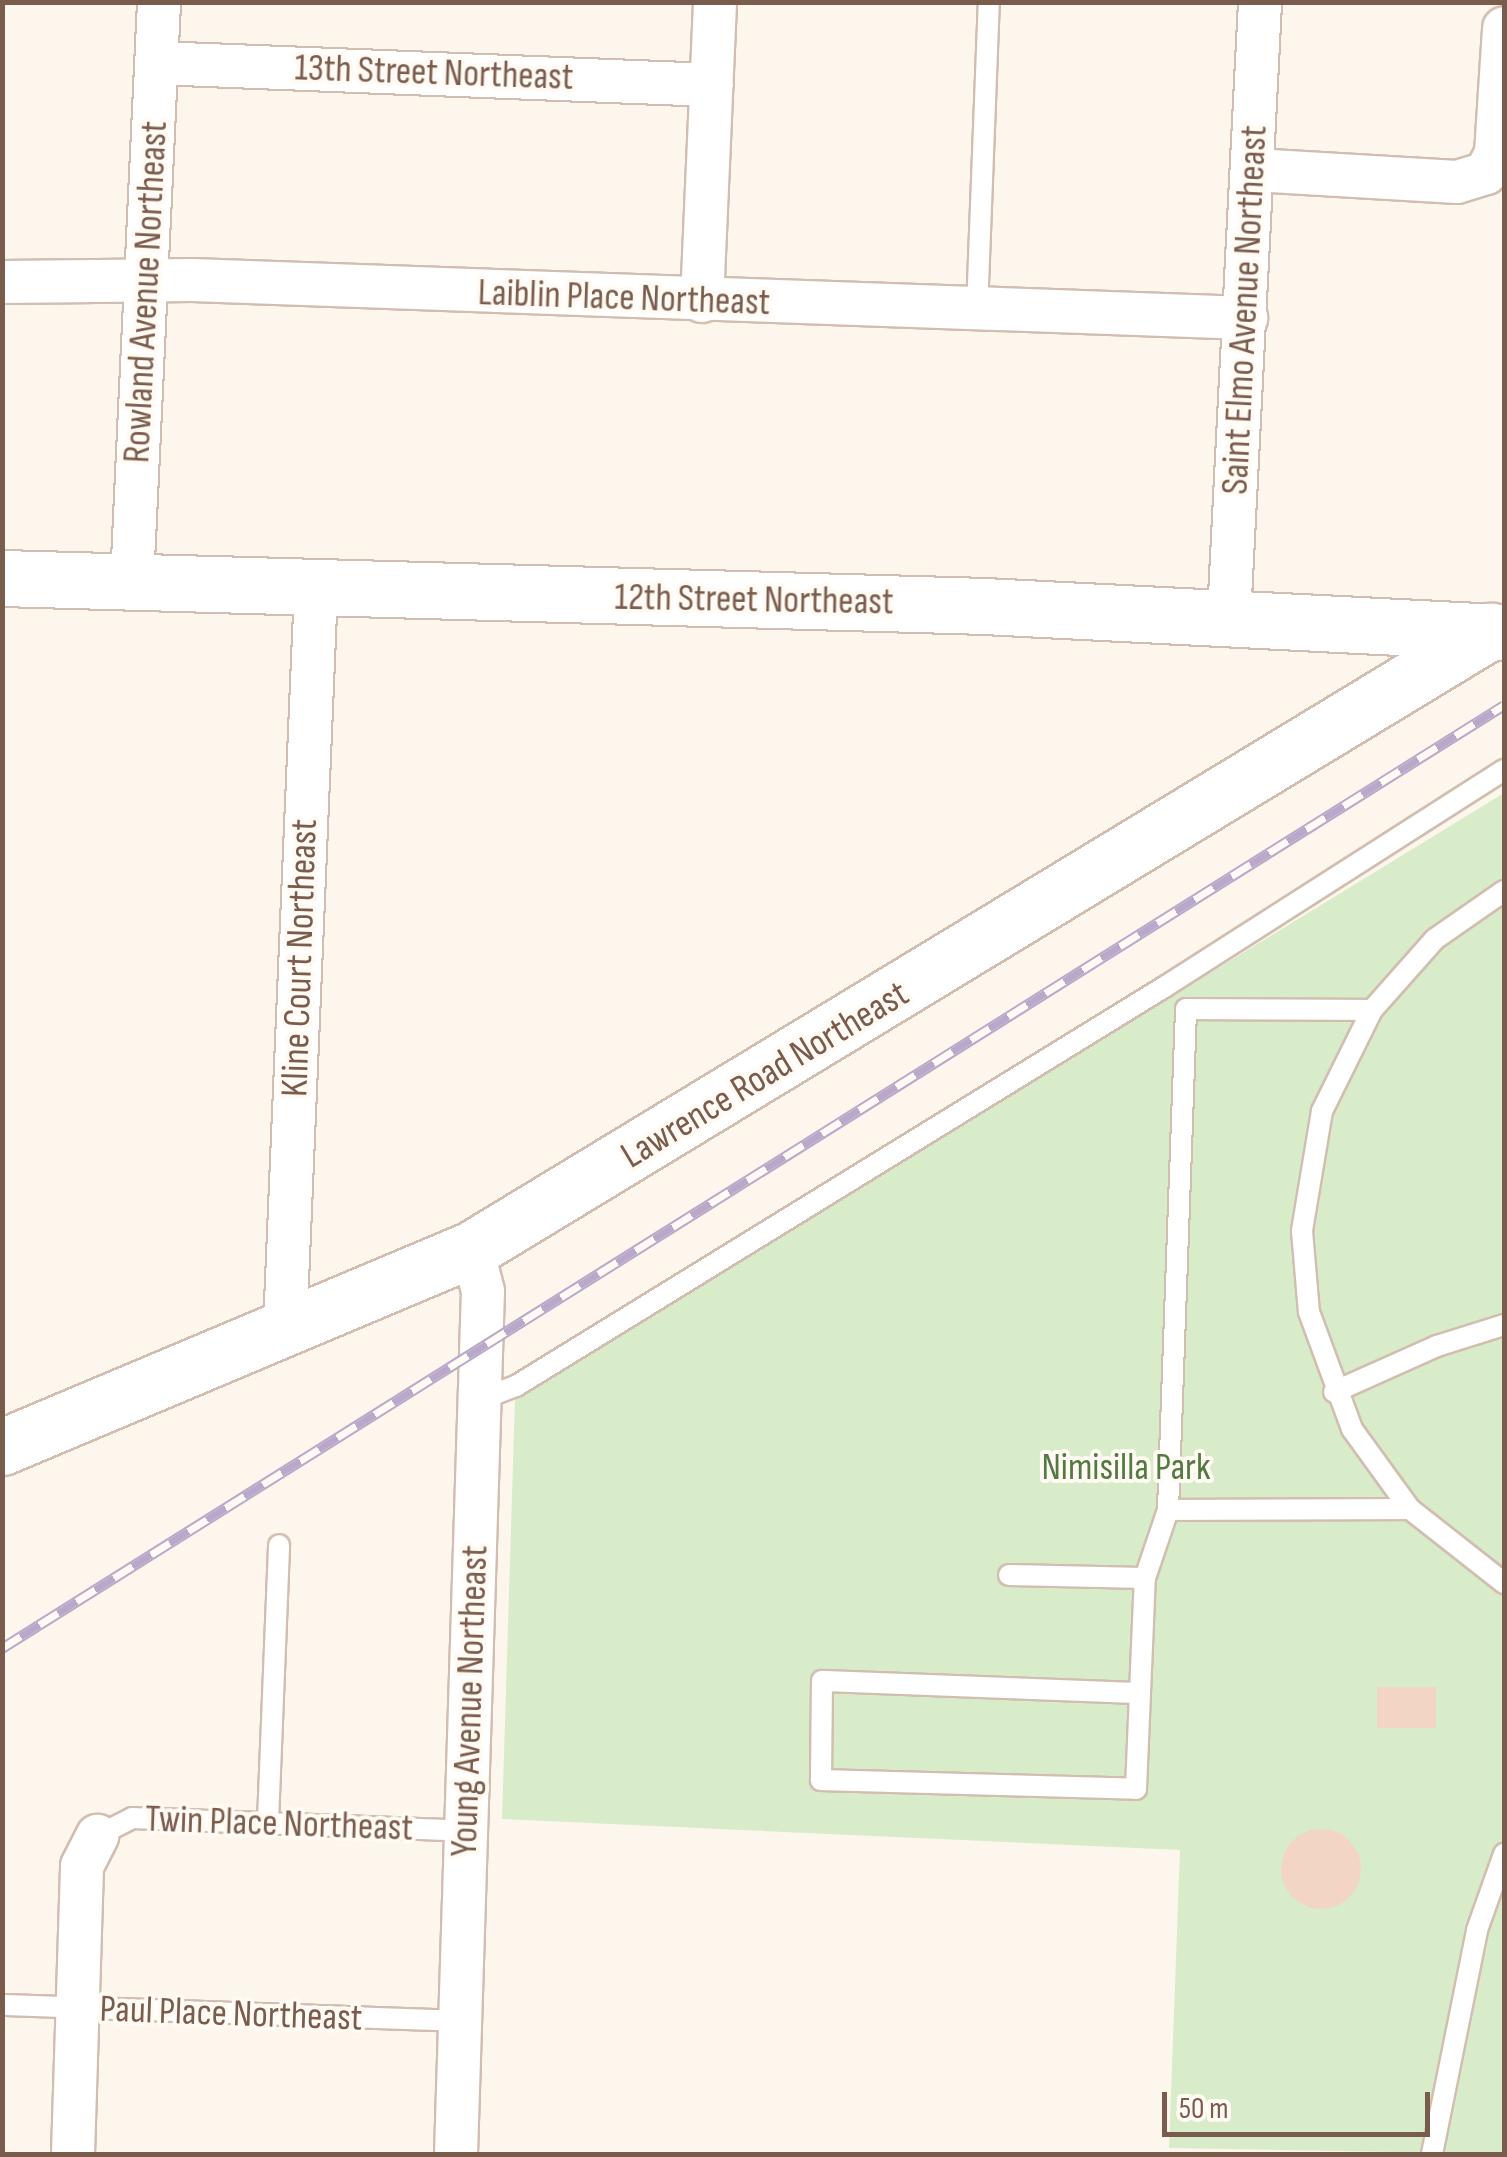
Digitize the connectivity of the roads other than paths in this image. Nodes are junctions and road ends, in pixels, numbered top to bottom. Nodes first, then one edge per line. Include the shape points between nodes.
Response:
1 (159, 2) edge
2 (715, 2) edge
3 (990, 2) edge
4 (1260, 2) edge
5 (1504, 28) edge
6 (156, 64) junction
7 (712, 85) junction
8 (1254, 170) junction
9 (2, 282) edge
10 (146, 282) junction
11 (702, 301) junction
12 (977, 310) junction
13 (1246, 318) junction
14 (2, 578) edge
15 (132, 582) junction
16 (316, 588) junction
17 (1229, 618) junction
18 (1500, 629) edge
19 (1504, 770) edge
20 (1504, 890) edge
21 (1166, 986) junction
22 (1186, 1009) junction
23 (1372, 1010) junction
24 (472, 1249) junction
25 (1504, 1325) edge
26 (284, 1328) junction
27 (1334, 1392) junction
28 (479, 1400) junction
29 (2, 1446) edge
30 (1410, 1509) junction
31 (1168, 1510) junction
32 (279, 1545) dead end
33 (1009, 1574) dead end
34 (1145, 1578) junction
35 (1504, 1583) edge
36 (1139, 1693) junction
37 (268, 1821) junction
38 (466, 1831) junction
39 (96, 1836) joint
40 (1504, 1854) edge
41 (2, 2006) edge
42 (79, 2009) junction
43 (460, 2021) junction
44 (73, 2154) edge
45 (456, 2154) edge
46 (1432, 2154) edge

1 - 6 street, Rowland Avenue Northeast
2 - 7 street
3 - 12 lane
4 - 8 street, Saint Elmo Avenue Northeast
5 - 8 street via 1496,153 1486,172 1457,182
6 - 7 street, 13th Street Northeast
6 - 10 street, Rowland Avenue Northeast
7 - 11 street
8 - 13 street, Saint Elmo Avenue Northeast
9 - 10 street, Laiblin Place Northeast
10 - 11 street, Laiblin Place Northeast
10 - 15 street, Rowland Avenue Northeast
11 - 12 street, Laiblin Place Northeast
12 - 13 street, Laiblin Place Northeast
13 - 17 street, Saint Elmo Avenue Northeast
14 - 15 street, 12th Street Northeast
15 - 16 street, 12th Street Northeast
16 - 17 street, 12th Street Northeast
16 - 26 street, Kline Court Northeast
17 - 18 street, 12th Street Northeast
18 - 24 street, Lawrence Road Northeast
19 - 21 lane
20 - 23 lane via 1436,940
21 - 22 lane
21 - 28 lane via 516,1386
22 - 23 lane
22 - 31 lane
23 - 27 lane via 1322,1111 1304,1190 1309,1312
24 - 26 street, Lawrence Road Northeast
24 - 28 street, Young Avenue Northeast via 484,1291
25 - 27 lane via 1437,1346
26 - 29 street, Lawrence Road Northeast
27 - 30 lane via 1374,1466
28 - 38 street, Young Avenue Northeast
30 - 31 lane
30 - 35 lane
31 - 34 lane
32 - 37 lane
33 - 34 lane
34 - 36 lane
36 - 36 lane via 1136,1789 820,1780 822,1681
37 - 38 lane, Twin Place Northeast
37 - 39 lane, Twin Place Northeast via 132,1818
38 - 43 street, Young Avenue Northeast
39 - 42 street via 82,1866
40 - 46 lane via 1477,1930
41 - 42 lane, Paul Place Northeast
42 - 43 lane, Paul Place Northeast
42 - 44 street
43 - 45 street, Young Avenue Northeast

